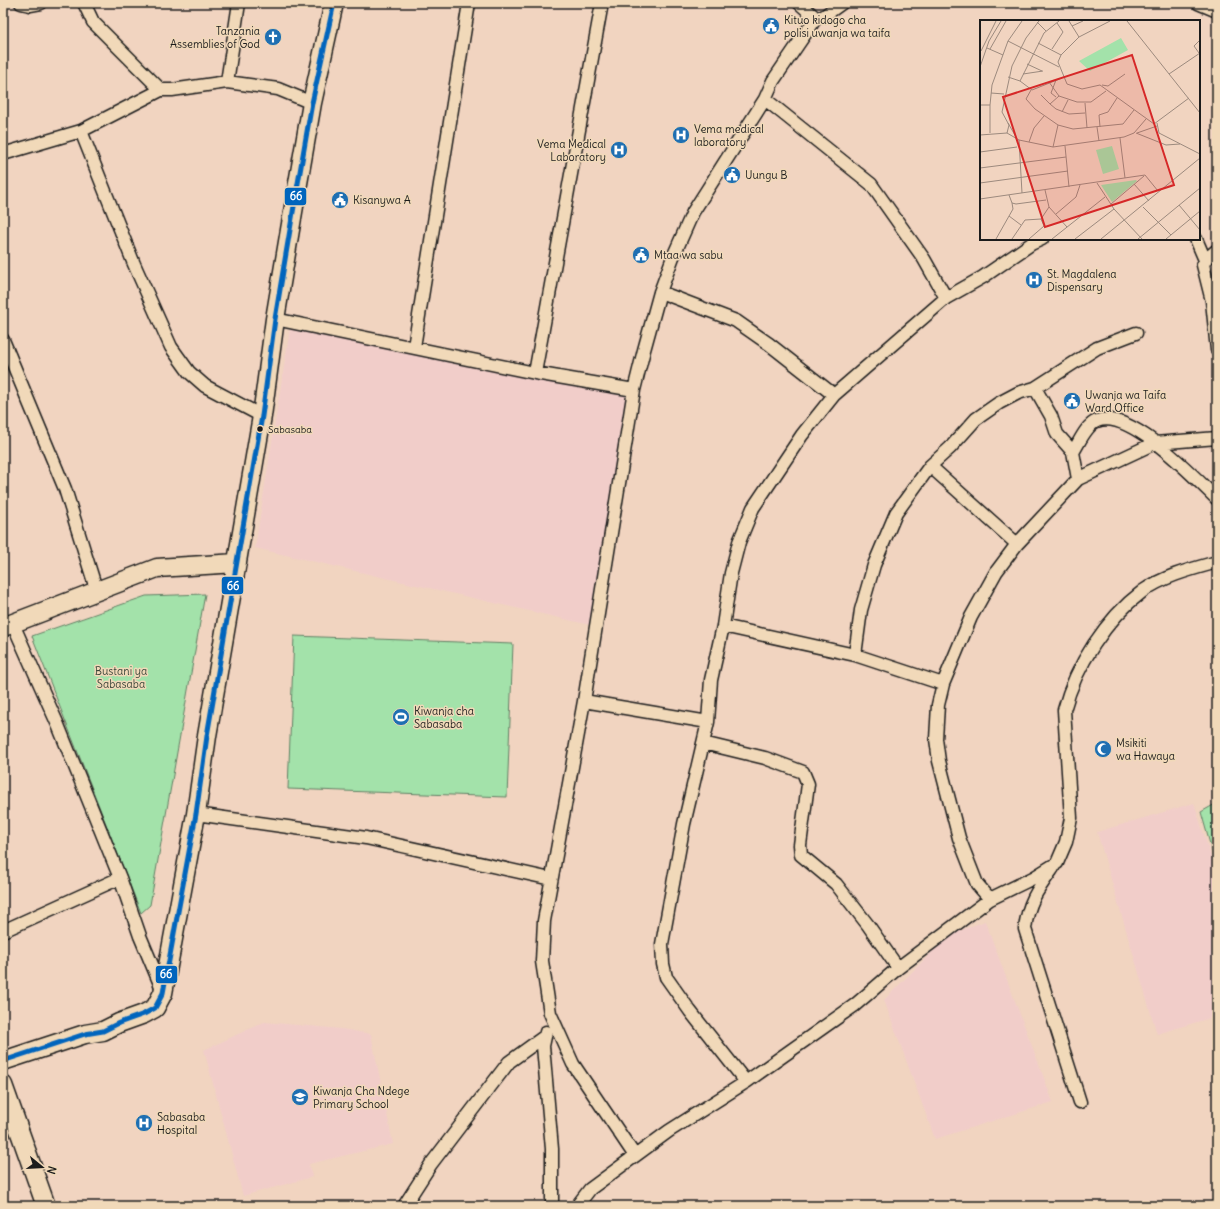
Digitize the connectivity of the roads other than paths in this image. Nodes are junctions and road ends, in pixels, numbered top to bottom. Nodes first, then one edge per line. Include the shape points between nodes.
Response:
1 (22, 3) edge
2 (41, 3) edge
3 (84, 3) edge
4 (239, 3) edge
5 (334, 3) edge
6 (470, 3) edge
7 (602, 3) edge
8 (799, 3) edge
9 (842, 3) edge
10 (1198, 3) edge
11 (1217, 11) edge
12 (816, 18) junction
13 (227, 82) junction
14 (161, 90) junction
15 (765, 99) junction
16 (312, 103) junction
17 (81, 131) junction
18 (3, 154) edge
19 (1040, 240) edge
20 (1196, 240) edge
21 (1217, 250) edge
22 (1205, 260) junction
23 (660, 292) junction
24 (946, 298) junction
25 (275, 320) junction
26 (1136, 333) dead end
27 (3, 340) edge
28 (414, 347) junction
29 (1217, 350) edge
30 (535, 373) junction
31 (1035, 388) junction
32 (634, 390) junction
33 (834, 395) junction
34 (262, 416) junction
35 (1217, 438) edge
36 (1155, 443) junction
37 (1072, 452) junction
38 (930, 466) junction
39 (1078, 480) junction
40 (1217, 499) edge
41 (1017, 544) junction
42 (1217, 562) edge
43 (237, 563) junction
44 (97, 592) junction
45 (8, 625) edge
46 (723, 626) junction
47 (855, 655) junction
48 (943, 684) junction
49 (584, 701) junction
50 (708, 722) junction
51 (703, 743) junction
52 (196, 814) junction
53 (1057, 863) junction
54 (120, 878) junction
55 (551, 879) junction
56 (990, 899) junction
57 (3, 931) edge
58 (898, 968) junction
59 (164, 993) junction
60 (550, 1013) junction
61 (545, 1036) junction
62 (3, 1061) edge
63 (746, 1082) junction
64 (3, 1086) edge
65 (1080, 1102) dead end
66 (635, 1156) junction
67 (46, 1206) edge
68 (404, 1206) edge
69 (552, 1206) edge
70 (577, 1206) edge

1 - 2 street
3 - 14 street via 93,22
4 - 13 street
5 - 16 street
6 - 28 street
7 - 30 street
8 - 12 street
9 - 12 street via 824,16
10 - 11 street
12 - 15 street via 773,81
13 - 14 street
13 - 16 street via 278,89
14 - 17 street
15 - 23 street via 693,212 672,257
15 - 24 street via 871,184 924,259
16 - 25 street
17 - 18 street
17 - 34 street via 136,270 171,347 189,372 205,386
19 - 24 street
20 - 22 street
21 - 22 street
22 - 29 street via 1203,265 1212,301
23 - 32 street
23 - 33 street via 736,321
24 - 33 street
25 - 28 street
25 - 34 street
26 - 31 street via 1097,348
27 - 44 street via 65,489
28 - 30 street
30 - 32 street
31 - 37 street via 1051,416 1057,434
31 - 38 street via 1018,393 976,419
32 - 49 street
33 - 46 street via 802,435 753,508 739,542 731,573
34 - 43 street
35 - 36 street
36 - 37 street via 1129,426 1113,420 1102,420 1089,426
36 - 39 street
36 - 40 street
37 - 39 street
38 - 41 street
38 - 47 street via 896,513 885,536 861,610
39 - 41 street
41 - 48 street via 996,572 971,617
42 - 53 street via 1185,571 1144,591 1118,615 1092,647 1064,710 1071,818 1066,842
43 - 44 street via 161,567
43 - 52 street
44 - 45 street
45 - 54 street via 58,725
46 - 47 street
46 - 50 street via 711,680
47 - 48 street
48 - 56 street via 936,726 939,761 952,816 970,866 977,884
49 - 50 street
49 - 55 street
50 - 51 street
51 - 58 street via 765,758 803,772 808,784 801,855 836,884
51 - 63 street via 667,913 662,944 663,964 666,976 690,1011
52 - 55 street via 366,838
52 - 59 street
53 - 56 street
53 - 65 street via 1030,903 1024,929
54 - 57 street
54 - 59 street via 140,936
55 - 60 street via 542,939 544,979
56 - 58 street
58 - 63 street via 855,1004
59 - 62 street via 155,1008 144,1014 103,1031 85,1034
60 - 61 street
60 - 66 street via 573,1064
61 - 68 street via 509,1062 444,1146
61 - 69 street via 543,1046 552,1149
63 - 66 street
64 - 67 street
66 - 70 street via 590,1189

